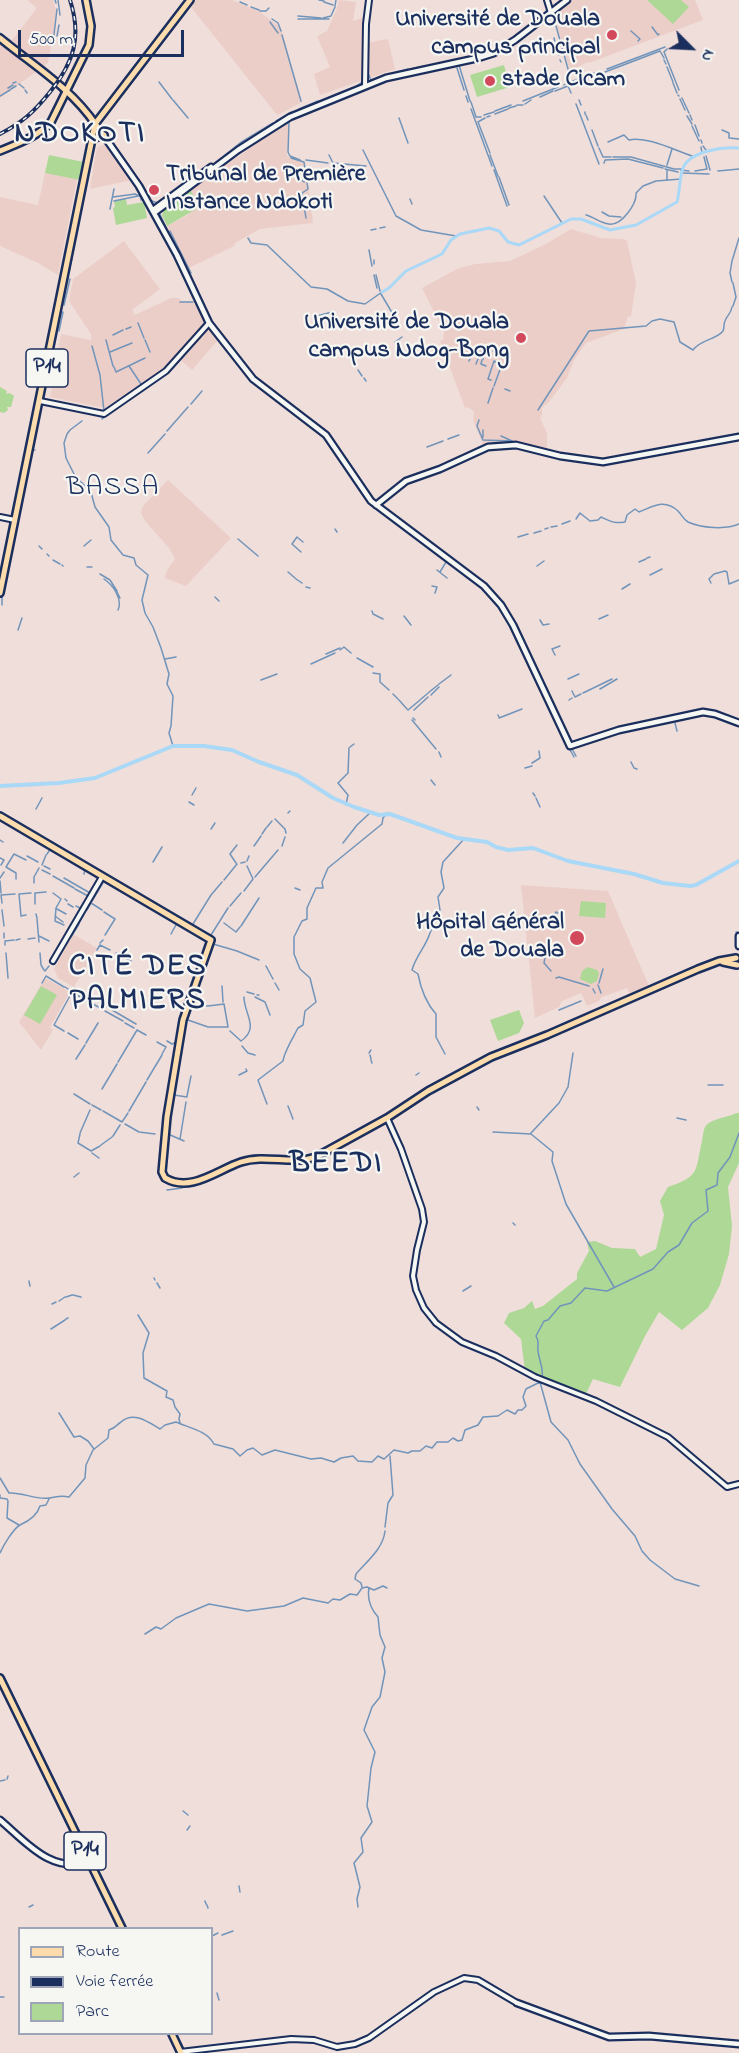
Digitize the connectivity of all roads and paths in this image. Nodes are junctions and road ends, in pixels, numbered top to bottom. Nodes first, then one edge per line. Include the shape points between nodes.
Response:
1 (86, 0) edge
2 (193, 0) edge
3 (369, 0) edge
4 (547, 0) edge
5 (566, 0) edge
6 (551, 12) junction
7 (0, 36) edge
8 (365, 85) junction
9 (66, 89) junction
10 (98, 122) junction
11 (105, 135) junction
12 (94, 140) junction
13 (0, 152) edge
14 (153, 211) junction
15 (209, 323) junction
16 (40, 401) junction
17 (739, 437) edge
18 (376, 505) junction
19 (0, 517) edge
20 (15, 520) junction
21 (0, 593) edge
22 (739, 723) edge
23 (0, 816) edge
24 (102, 877) junction
25 (739, 936) edge
26 (739, 947) edge
27 (53, 961) dead end
28 (738, 962) edge
29 (387, 1118) junction
30 (739, 1484) edge
31 (0, 1678) edge
32 (0, 1820) edge
33 (90, 1861) junction
34 (121, 1927) edge
35 (517, 2003) joint
36 (172, 2035) edge
37 (739, 2044) edge
38 (181, 2052) edge

1 - 9 main road via 90,40
2 - 10 main road, P14
3 - 8 street
4 - 6 street
5 - 6 main road
6 - 8 main road via 494,51
7 - 9 main road
8 - 14 main road via 290,117 261,134
9 - 10 main road
9 - 13 main road via 51,122 43,130
10 - 11 main road
10 - 12 main road, P14
11 - 12 main road
11 - 14 main road
12 - 16 main road, P14
14 - 15 main road
15 - 16 street via 166,371 104,414
15 - 18 main road via 254,380 326,435
16 - 20 main road, P14
17 - 18 main road via 603,462 566,458 516,445 488,447 406,481
18 - 22 main road via 480,582 496,599 513,625 570,746 628,728 703,712
19 - 20 street
20 - 21 main road, P14
23 - 24 main road
24 - 27 street
24 - 29 main road via 211,940 183,1020 165,1135 165,1178 189,1182 243,1161 308,1159
25 - 26 main road
26 - 28 main road
28 - 29 main road via 722,961 491,1057
29 - 30 street via 422,1209 424,1222 413,1276 424,1308 436,1323 462,1342 668,1437 727,1487
31 - 33 main road, P14
32 - 33 main road via 43,1856 60,1863 80,1865
33 - 34 main road, P14
35 - 37 main road via 609,2037 649,2036
35 - 38 street via 478,1980 464,1978 434,1992 355,2044 336,2047 314,2040 291,2039
36 - 38 main road

